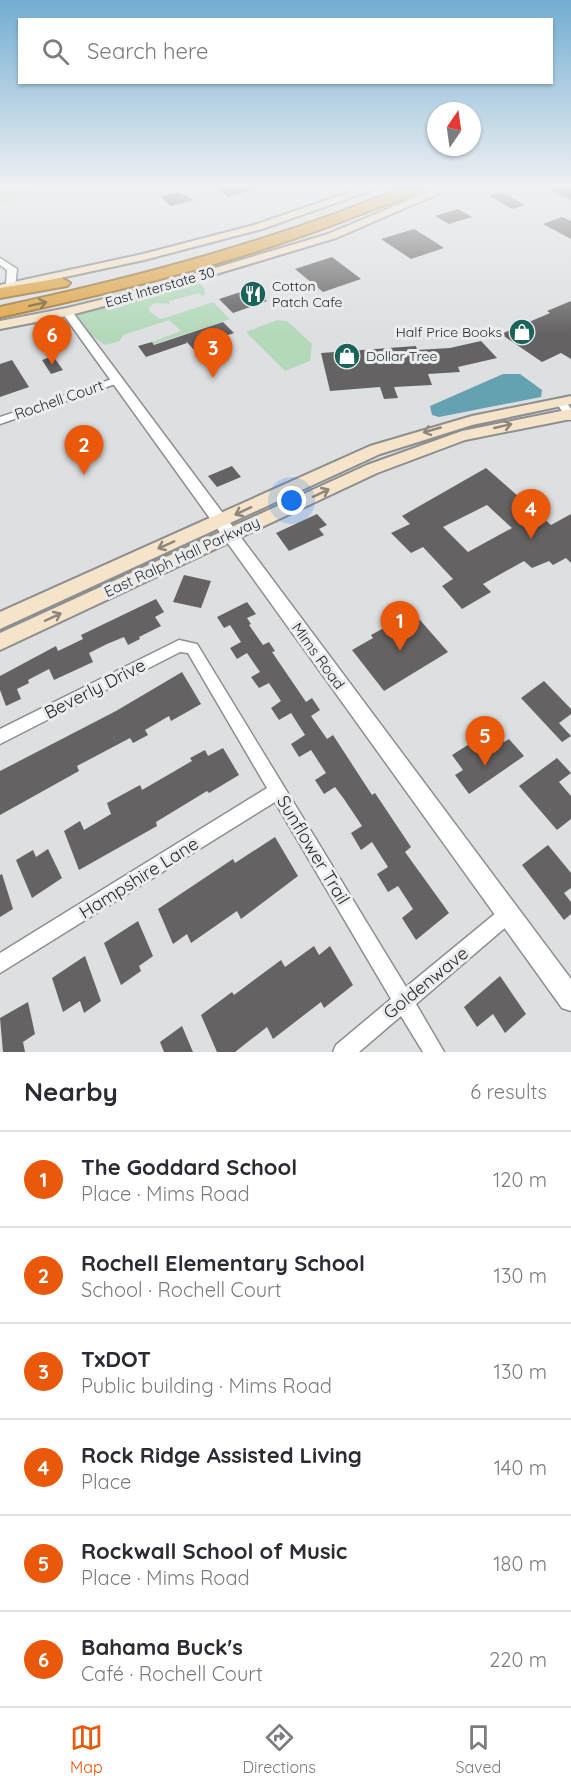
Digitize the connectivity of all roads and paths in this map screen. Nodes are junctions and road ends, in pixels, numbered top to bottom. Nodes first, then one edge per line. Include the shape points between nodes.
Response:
1 (227, 235) edge
2 (252, 235) edge
3 (288, 235) edge
4 (334, 235) edge
5 (0, 261) edge
6 (3, 291) edge
7 (0, 312) edge
8 (67, 312) junction
9 (0, 326) edge
10 (118, 380) junction
11 (568, 410) edge
12 (0, 421) edge
13 (225, 528) junction
14 (0, 621) edge
15 (0, 642) edge
16 (192, 648) joint
17 (0, 737) edge
18 (278, 791) junction
19 (508, 914) junction
20 (0, 964) edge
21 (568, 987) edge
22 (403, 1000) junction
23 (344, 1052) edge
24 (434, 1052) edge

1 - 6 main road
2 - 6 highway via 209,249 62,283
7 -> 3 highway via 102,290
4 - 8 main road, East Interstate 30
5 - 6 street via 12,269
8 - 9 main road, East Interstate 30
8 - 10 street, Mims Road
10 - 12 street, Rochell Court
10 - 13 street, Mims Road
11 - 13 main road, East Ralph Hall Parkway via 462,436
13 -> 14 main road, East Ralph Hall Parkway
15 -> 13 main road, East Ralph Hall Parkway
13 - 19 street, Mims Road
16 - 17 street, Beverly Drive via 178,646
16 - 18 street, Sunflower Trail
18 - 20 street, Hampshire Lane
18 - 22 street, Sunflower Trail
19 - 21 street, Mims Road
19 - 22 street, Goldenwave
22 - 23 street, Goldenwave
22 - 24 street, Sunflower Trail

